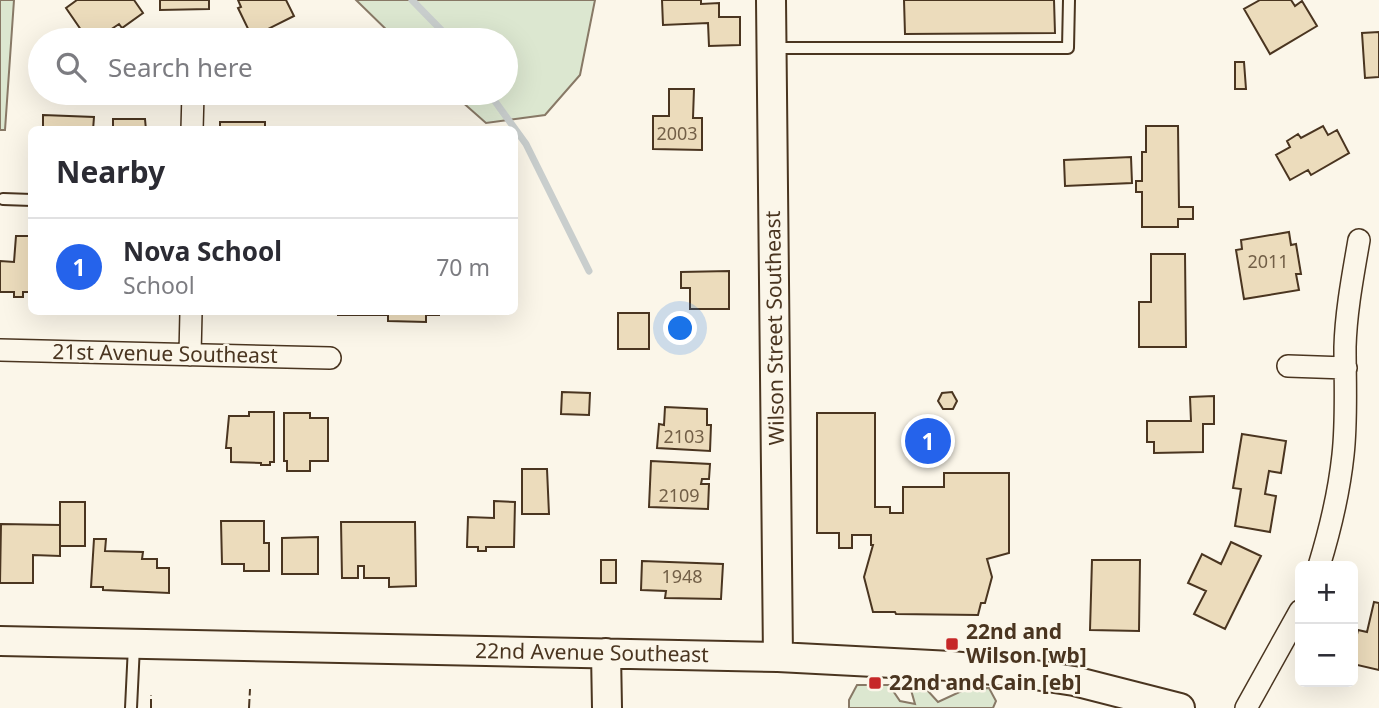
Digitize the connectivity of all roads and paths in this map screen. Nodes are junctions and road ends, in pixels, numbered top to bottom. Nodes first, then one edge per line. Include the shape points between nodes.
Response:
1 (771, 0) edge
2 (1069, 0) edge
3 (772, 48) junction
4 (193, 105) edge
5 (192, 126) edge
6 (3, 199) dead end
7 (28, 200) edge
8 (1359, 240) dead end
9 (191, 315) edge
10 (0, 350) edge
11 (190, 355) junction
12 (330, 358) dead end
13 (1288, 366) dead end
14 (1346, 368) junction
15 (1320, 561) edge
16 (1295, 620) edge
17 (0, 640) edge
18 (134, 643) junction
19 (606, 653) junction
20 (778, 657) junction
21 (131, 708) edge
22 (607, 708) edge
23 (1180, 708) edge
24 (1246, 708) edge

1 - 3 street, Wilson Street Southeast
2 - 3 lane via 1068,48
3 - 20 street, Wilson Street Southeast
4 - 5 street
6 - 7 lane
8 - 14 street via 1349,303
9 - 11 street
10 - 11 street, 21st Avenue Southeast
11 - 12 street, 21st Avenue Southeast
13 - 14 street
14 - 15 street via 1339,489
16 - 24 street
17 - 18 street, 22nd Avenue Southeast
18 - 19 street, 22nd Avenue Southeast
18 - 21 lane
19 - 20 street, 22nd Avenue Southeast
19 - 22 street
20 - 23 street, 22nd Avenue Southeast via 1015,672 1074,681

